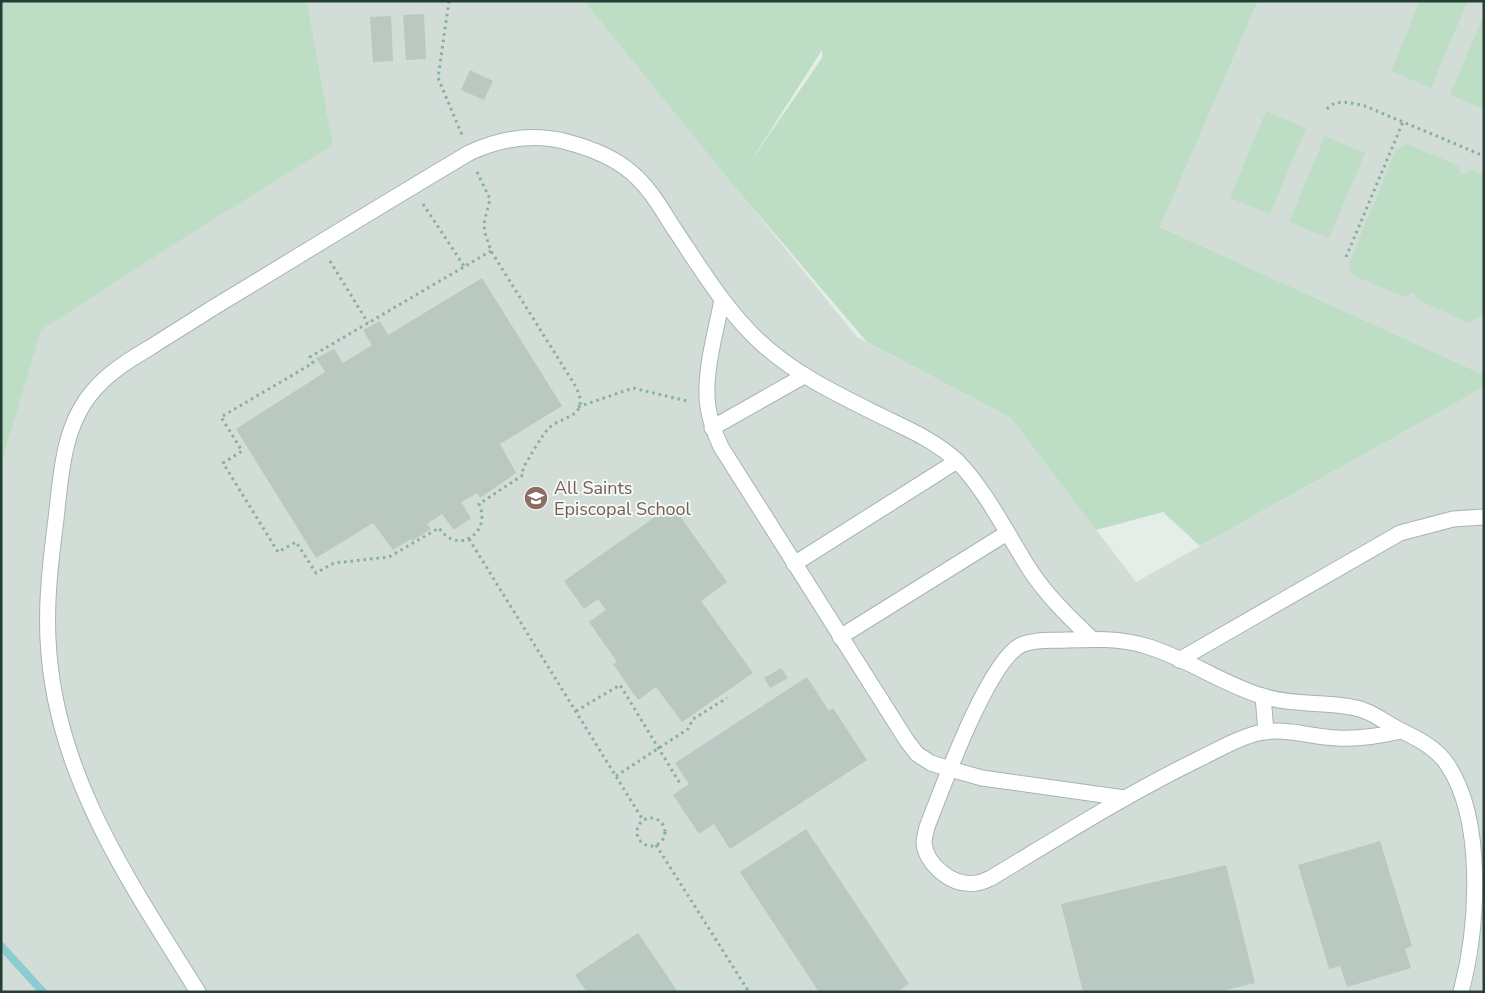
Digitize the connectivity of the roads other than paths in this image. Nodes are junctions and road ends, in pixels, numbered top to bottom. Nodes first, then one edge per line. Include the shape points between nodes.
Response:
1 (722, 300) junction
2 (804, 376) junction
3 (712, 428) junction
4 (957, 461) junction
5 (1484, 517) edge
6 (1007, 533) junction
7 (794, 564) junction
8 (840, 637) junction
9 (1092, 639) junction
10 (1179, 660) junction
11 (1262, 696) junction
12 (1401, 731) junction
13 (1266, 732) junction
14 (950, 770) junction
15 (1125, 798) junction
16 (198, 992) edge
17 (1461, 992) edge

1 - 2 lane via 760,342
1 - 3 lane via 708,379
1 - 16 lane via 661,208 632,172 582,146 548,138 519,137 469,153 130,360 93,391 77,416 63,462 48,595 48,639 57,710 74,768 99,827
2 - 3 lane
2 - 4 lane via 924,437
3 - 7 lane via 720,447
4 - 6 lane
4 - 7 lane
5 - 10 lane via 1453,519 1400,533
6 - 8 lane
6 - 9 lane via 1048,593
7 - 8 lane
8 - 14 lane via 917,754
9 - 10 lane via 1145,645
9 - 14 lane via 1039,641 1022,644 1011,652 982,697
10 - 11 lane
11 - 12 lane via 1302,704 1352,707 1377,716
11 - 13 lane
12 - 13 lane via 1359,738
12 - 17 lane via 1438,753 1455,777 1467,807 1475,883 1472,936
13 - 15 lane via 1237,740
14 - 15 lane via 982,778
14 - 15 lane via 927,827 924,843 938,870 950,878 975,884 991,878

